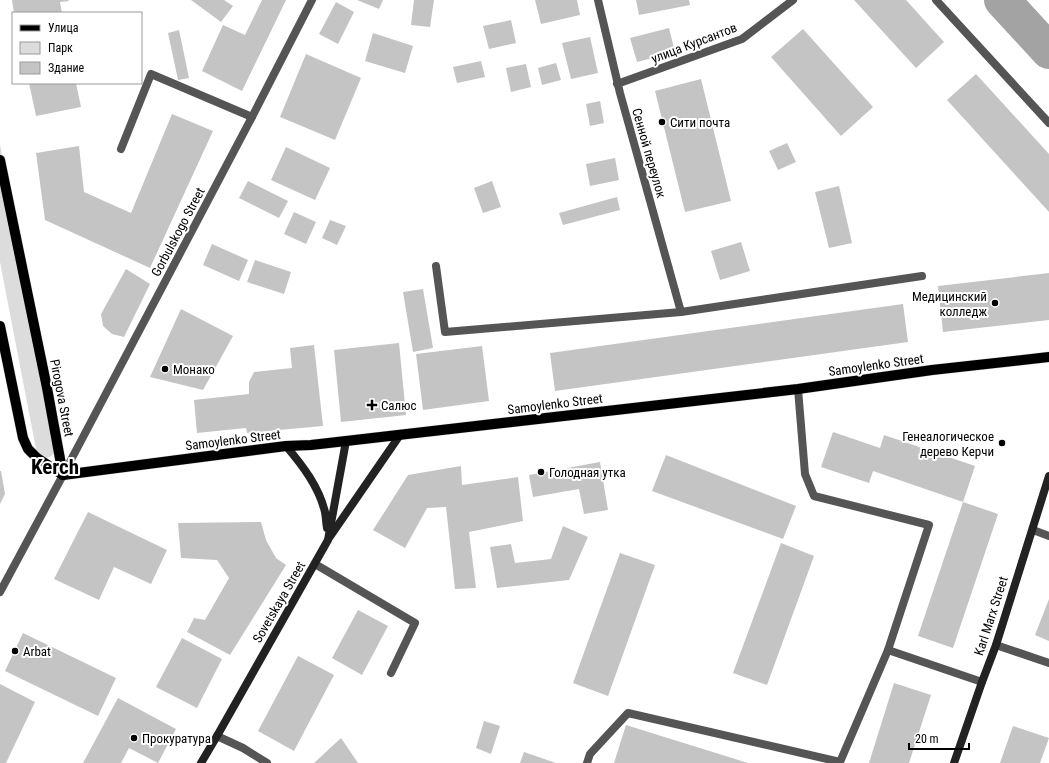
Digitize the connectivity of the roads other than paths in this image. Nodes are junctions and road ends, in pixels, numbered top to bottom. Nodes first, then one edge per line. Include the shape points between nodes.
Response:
1 (312, 0) edge
2 (598, 0) edge
3 (793, 0) edge
4 (936, 0) edge
5 (617, 84) junction
6 (252, 117) junction
7 (1049, 123) edge
8 (121, 149) dead end
9 (0, 160) edge
10 (436, 266) dead end
11 (922, 276) dead end
12 (681, 312) junction
13 (0, 326) edge
14 (1049, 357) edge
15 (798, 389) junction
16 (400, 435) junction
17 (346, 441) junction
18 (286, 446) junction
19 (63, 475) junction
20 (1049, 476) edge
21 (1033, 530) junction
22 (1049, 536) edge
23 (328, 540) junction
24 (315, 564) junction
25 (0, 592) edge
26 (996, 645) junction
27 (888, 650) junction
28 (1049, 663) edge
29 (391, 673) dead end
30 (982, 682) junction
31 (217, 736) junction
32 (201, 763) edge
33 (267, 763) edge
34 (587, 763) edge
35 (954, 763) edge

1 - 6 street, Gorbulskogo Street
2 - 5 street, Сенной переулок
3 - 5 street, улица Курсантов via 742,40
4 - 7 street
5 - 12 street, Сенной переулок
6 - 8 street via 151,74
6 - 19 street, Gorbulskogo Street
9 - 19 main road, Pirogova Street
10 - 12 street via 445,332
11 - 12 street
13 - 19 main road via 23,438 28,449 37,458
14 - 15 main road, Samoylenko Street
15 - 16 main road, Samoylenko Street
15 - 27 street via 805,474 814,496 929,525
16 - 17 main road, Samoylenko Street
16 - 23 main road
17 - 18 main road, Samoylenko Street
17 - 23 main road, Sovetskaya Street
18 - 19 main road, Samoylenko Street
18 - 23 main road via 303,466 318,492 325,513
19 - 25 street, Gorbulskogo Street
20 - 21 main road, Karl Marx Street
21 - 22 street
21 - 26 main road, Karl Marx Street
23 - 24 main road, Sovetskaya Street
24 - 29 street via 414,623
24 - 31 main road, Sovetskaya Street
26 - 28 street
26 - 30 main road, Karl Marx Street
27 - 30 street
27 - 34 street via 840,762 628,713 590,754
30 - 35 main road, Karl Marx Street
31 - 32 main road, Sovetskaya Street
31 - 33 street

